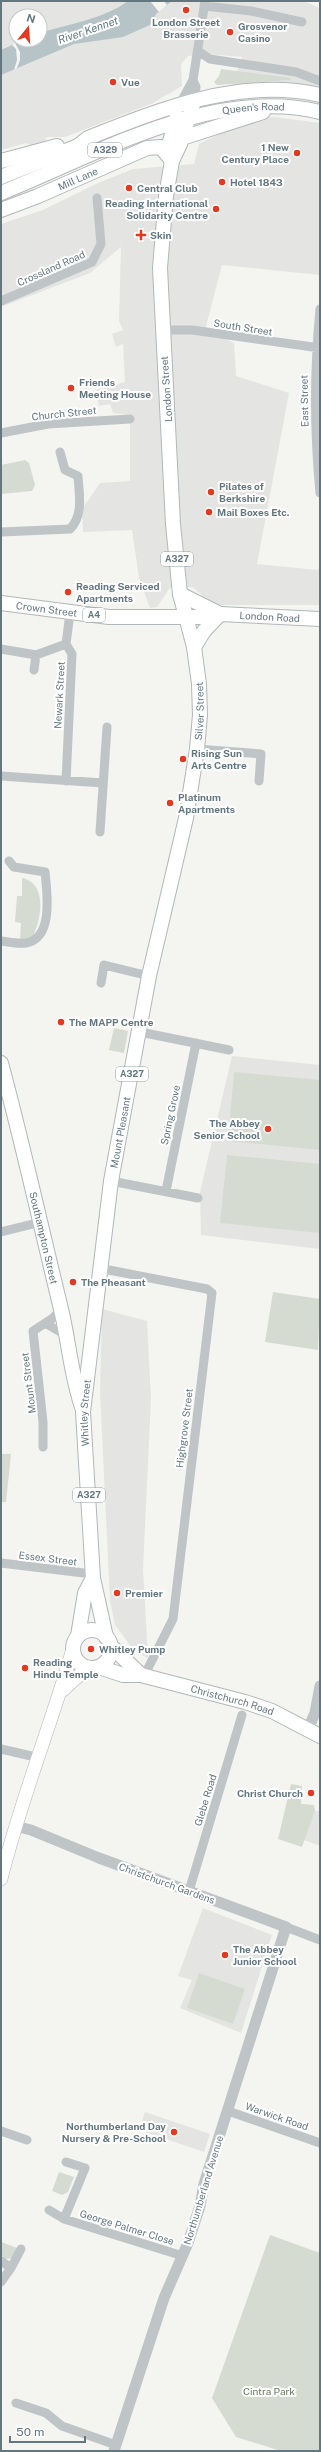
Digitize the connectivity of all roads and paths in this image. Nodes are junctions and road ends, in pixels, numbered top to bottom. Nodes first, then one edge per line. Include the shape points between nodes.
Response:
1 (204, 3) edge
2 (302, 22) dead end
3 (198, 51) junction
4 (193, 80) junction
5 (320, 81) edge
6 (320, 95) edge
7 (194, 100) junction
8 (180, 104) junction
9 (275, 108) junction
10 (320, 112) edge
11 (182, 120) junction
12 (88, 138) junction
13 (182, 138) junction
14 (1, 161) edge
15 (172, 161) junction
16 (1, 177) edge
17 (1, 192) edge
18 (97, 198) dead end
19 (1, 210) edge
20 (1, 301) edge
21 (320, 309) edge
22 (162, 330) junction
23 (318, 348) edge
24 (130, 419) dead end
25 (1, 433) edge
26 (60, 452) dead end
27 (320, 493) edge
28 (1, 532) edge
29 (180, 594) junction
30 (1, 603) edge
31 (70, 612) junction
32 (220, 614) junction
33 (187, 617) junction
34 (320, 619) edge
35 (66, 644) junction
36 (194, 647) junction
37 (1, 649) edge
38 (36, 655) junction
39 (34, 670) dead end
40 (107, 727) dead end
41 (197, 750) junction
42 (1, 776) edge
43 (66, 781) junction
44 (259, 781) dead end
45 (103, 783) junction
46 (100, 832) dead end
47 (9, 861) dead end
48 (172, 876) joint
49 (1, 941) edge
50 (149, 976) junction
51 (101, 983) dead end
52 (140, 1032) junction
53 (196, 1043) junction
54 (229, 1050) dead end
55 (2, 1072) edge
56 (111, 1181) junction
57 (166, 1191) junction
58 (198, 1198) dead end
59 (41, 1222) junction
60 (1, 1232) edge
61 (98, 1272) junction
62 (61, 1309) junction
63 (45, 1323) junction
64 (67, 1336) junction
65 (83, 1412) junction
66 (43, 1447) dead end
67 (1, 1563) edge
68 (92, 1576) junction
69 (78, 1636) junction
70 (108, 1642) junction
71 (72, 1652) junction
72 (93, 1667) junction
73 (142, 1676) junction
74 (320, 1686) edge
75 (60, 1693) junction
76 (242, 1715) dead end
77 (314, 1733) edge
78 (1, 1748) edge
79 (40, 1758) junction
80 (15, 1826) junction
81 (1, 1880) edge
82 (189, 1891) junction
83 (286, 1927) junction
84 (320, 1940) edge
85 (228, 2111) junction
86 (1, 2131) edge
87 (27, 2140) dead end
88 (320, 2143) edge
89 (66, 2162) dead end
90 (49, 2210) dead end
91 (64, 2219) junction
92 (21, 2249) dead end
93 (183, 2256) junction
94 (1, 2261) edge
95 (10, 2268) junction
96 (1, 2282) edge
97 (16, 2403) dead end
98 (115, 2448) edge

1 - 2 street
1 - 3 street, London Street
3 - 4 street, London Street
3 - 5 street via 210,59 289,71
4 - 7 street, London Street via 196,88
4 - 8 street, London Street
6 - 7 main road, Queen's Road / A329 via 269,90
7 - 8 main road, A329
7 - 11 main road, London Street / A327
8 - 11 main road, London Street / A327
8 - 12 main road, A329
9 - 10 main road, Queen's Road / A329
9 - 11 main road, Queen's Road / A329 via 236,108
9 - 13 main road, A329
11 - 13 main road, London Street / A327
11 - 15 main road, London Street / A327 via 169,145
11 - 17 main road, A329
12 - 14 main road, A329
12 - 16 main road, A329 via 78,146
13 - 15 main road, London Street / A327
15 - 19 main road, Mill Lane via 161,147 147,148
15 - 22 main road, London Street / A327 via 166,196 160,268
18 - 20 street, Crossland Road via 101,244 92,262
21 - 23 street, East Street
22 - 23 street, South Street via 192,330
22 - 29 main road, London Street / A327 via 173,524
23 - 27 street, East Street via 314,398
24 - 25 street, Church Street via 48,424
26 - 28 street via 66,470 78,476 80,501 75,524 70,529
29 - 32 main road, London Road / A4
29 - 33 main road, London Street / A327
30 - 31 main road, Crown Street / A4
31 - 33 main road, Crown Street / A4 via 109,617
31 - 35 street
32 - 33 main road, London Road / A4
32 - 34 main road, London Road / A4
32 - 36 main road via 204,631
33 - 36 main road, Silver Street / A327
35 - 38 street
35 - 43 street, Newark Street via 72,654
36 - 41 main road, Silver Street / A327 via 200,715
37 - 38 street
38 - 39 street
40 - 45 street
41 - 44 street via 261,754
41 - 48 main road, Silver Street / A327
42 - 43 street
43 - 45 street
45 - 46 street
47 - 49 street via 14,867 45,872 45,924 39,936 26,943
48 - 50 main road, Mount Pleasant / A327
50 - 51 street via 104,966
50 - 52 main road, Mount Pleasant / A327
52 - 53 street
52 - 56 main road, Mount Pleasant / A327
53 - 54 street
53 - 57 street, Spring Grove
55 - 59 main road, Southampton Street / A327
56 - 57 street
56 - 61 main road, Mount Pleasant / A327
57 - 58 street
59 - 60 street
59 - 62 main road, Southampton Street / A327
61 - 65 main road, Whitley Street / A327
61 - 73 street, Highgrove Street via 108,1270 207,1289 212,1293 173,1619
62 - 63 street, Mount Street
62 - 64 main road, Southampton Street / A327
63 - 64 street
63 - 66 street, Mount Street via 33,1331 43,1422
64 - 65 main road, Southampton Street / A327 via 75,1389
65 - 68 main road, Whitley Street / A327
67 - 68 street, Essex Street
68 - 69 main road, Whitley Street / A327 via 85,1593
68 - 70 main road, Whitley Street / A327
69 - 70 main road via 84,1631 97,1632
69 - 71 main road via 73,1642
70 - 72 main road via 110,1656 104,1664
70 - 73 main road, Christchurch Road
71 - 72 main road via 80,1662
71 - 75 main road
72 - 73 main road, Christchurch Road via 123,1675
72 - 75 main road
73 - 77 main road, Christchurch Road via 245,1702 272,1711
74 - 77 street
75 - 79 main road
76 - 82 street, Glebe Road
78 - 79 street
79 - 80 main road
80 - 81 main road
80 - 82 street, Christchurch Gardens
82 - 83 street, Christchurch Gardens
83 - 84 street, Christchurch Gardens
83 - 85 street, Northumberland Avenue
85 - 88 street, Warwick Road
85 - 93 street, Northumberland Avenue
86 - 87 street
89 - 91 street, George Palmer Close via 84,2168
90 - 91 street, George Palmer Close
91 - 93 street, George Palmer Close
92 - 95 street
93 - 98 street, Northumberland Avenue via 164,2298
94 - 95 street
95 - 96 street
97 - 98 street via 46,2413 62,2426

